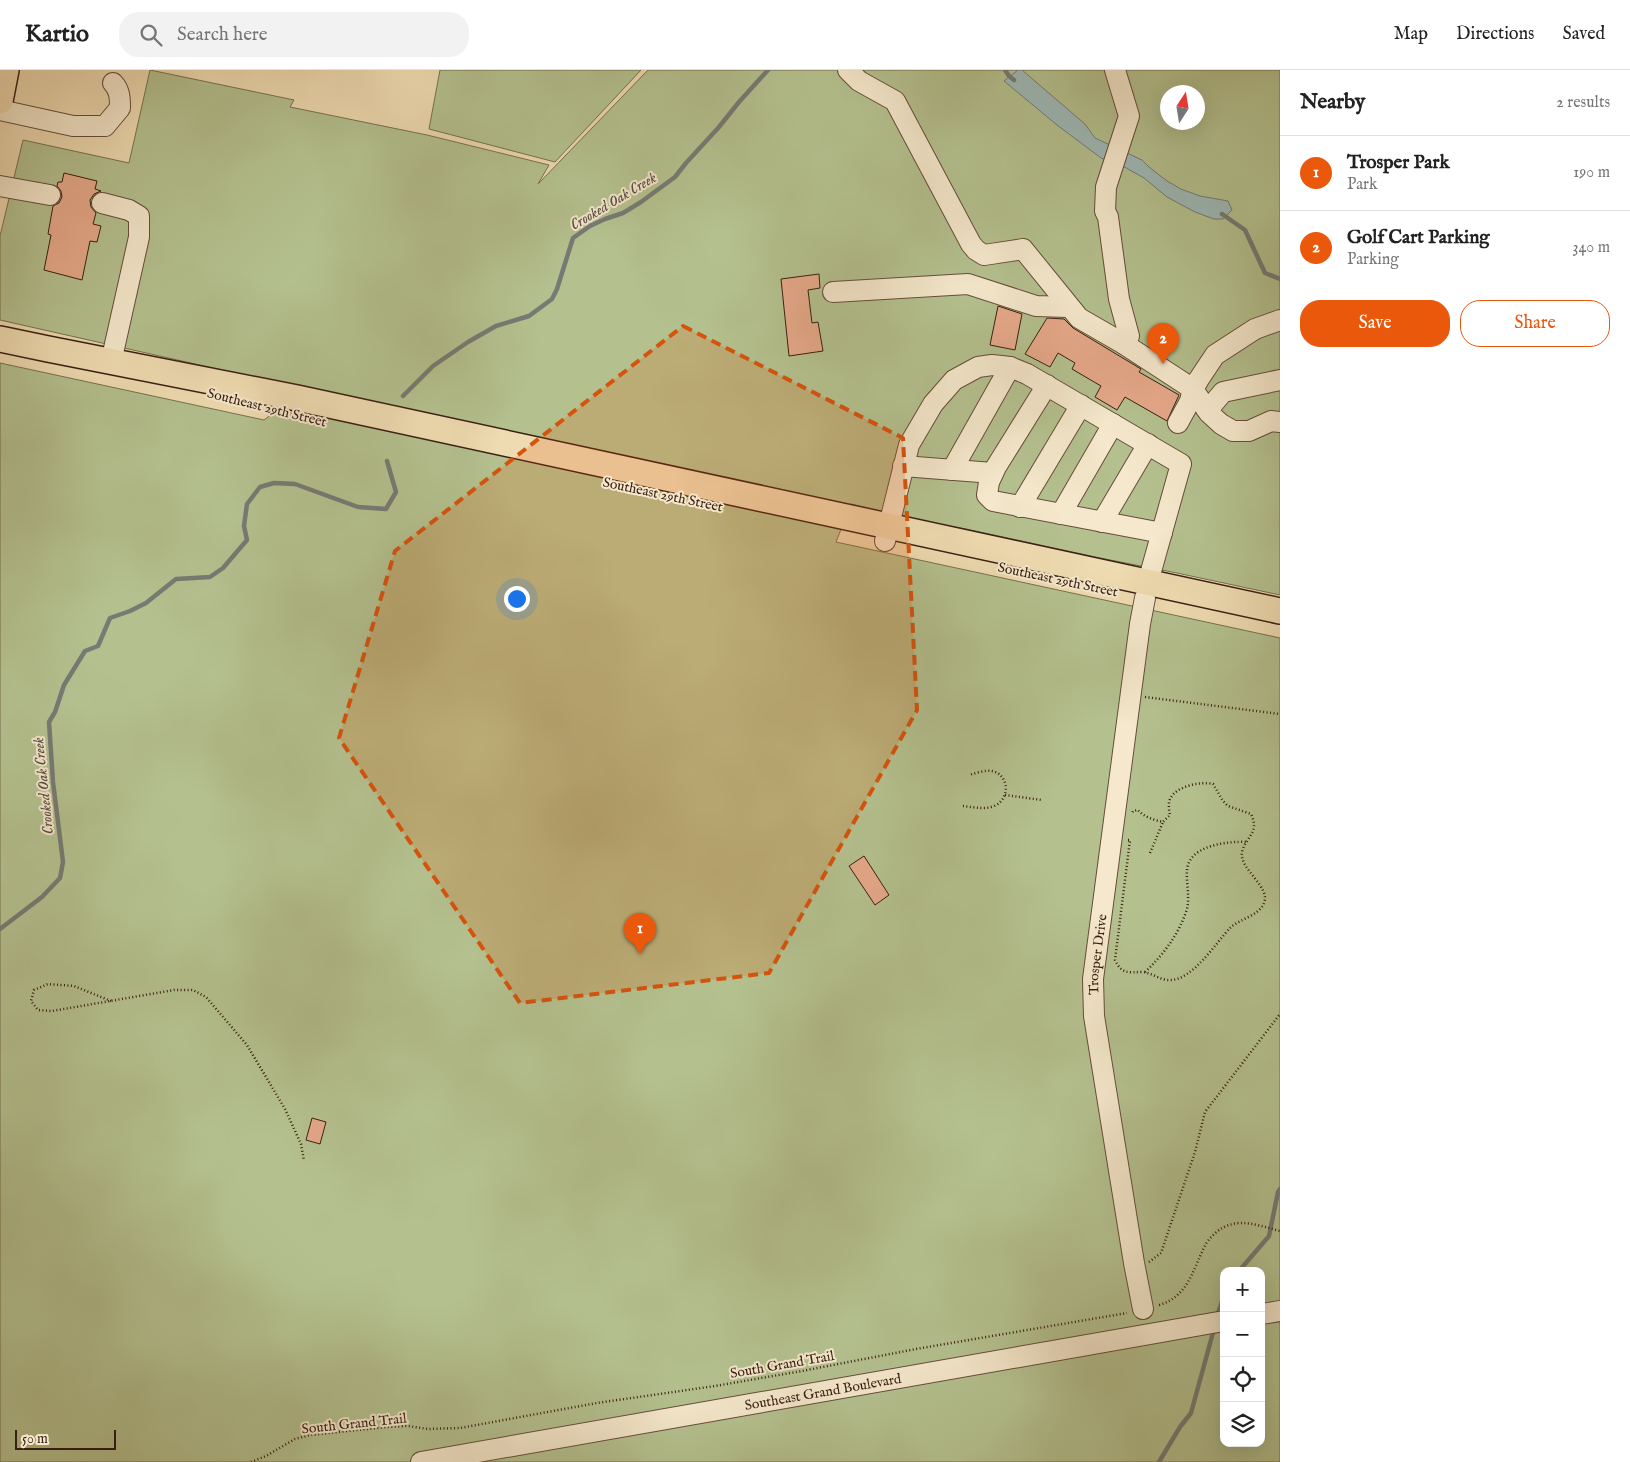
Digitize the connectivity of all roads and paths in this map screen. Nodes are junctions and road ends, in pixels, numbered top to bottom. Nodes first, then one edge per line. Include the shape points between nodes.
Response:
1 (6, 70) edge
2 (848, 70) edge
3 (1115, 70) edge
4 (113, 83) dead end
5 (0, 101) edge
6 (0, 110) edge
7 (0, 186) edge
8 (50, 195) dead end
9 (102, 203) dead end
10 (833, 292) dead end
11 (1069, 307) junction
12 (1280, 320) edge
13 (0, 339) edge
14 (1124, 344) junction
15 (48, 350) junction
16 (111, 362) junction
17 (1010, 367) junction
18 (1202, 378) junction
19 (1280, 380) edge
20 (1047, 385) junction
21 (1223, 392) junction
22 (1080, 405) junction
23 (1206, 408) junction
24 (1280, 422) edge
25 (1178, 423) dead end
26 (1114, 424) junction
27 (1148, 444) junction
28 (903, 466) junction
29 (952, 470) junction
30 (993, 473) junction
31 (1020, 507) junction
32 (1061, 514) junction
33 (1102, 522) junction
34 (1162, 533) junction
35 (887, 534) junction
36 (1146, 590) junction
37 (1280, 611) edge
38 (1280, 627) edge
39 (1131, 695) junction
40 (1280, 714) edge
41 (969, 775) dead end
42 (1005, 795) junction
43 (1042, 800) dead end
44 (963, 806) dead end
45 (1131, 818) dead end
46 (1163, 822) junction
47 (1123, 837) junction
48 (1247, 842) junction
49 (1150, 854) dead end
50 (1145, 972) junction
51 (111, 1001) junction
52 (1280, 1014) edge
53 (304, 1161) dead end
54 (1280, 1231) edge
55 (1136, 1272) junction
56 (1143, 1309) junction
57 (1280, 1311) edge
58 (1265, 1313) edge
59 (1215, 1323) edge
60 (251, 1462) edge
61 (421, 1462) edge

1 - 5 main road
2 - 11 street via 859,81 895,101 976,250 984,255 1023,249
3 - 14 street via 1129,116 1106,187 1105,211 1118,299 1128,336
4 - 6 street via 120,97 120,108 105,126 73,126
7 - 8 street
9 - 16 street via 139,216 139,237
10 - 11 street via 968,284 1036,306
11 - 14 street via 1079,318
12 - 18 street via 1255,329 1215,355
13 - 15 main road, Southeast 29th Street
14 - 18 street
15 - 16 main road, Southeast 29th Street
15 - 35 main road, Southeast 29th Street via 294,415
16 - 35 main road, Southeast 29th Street via 296,398
17 - 20 street
17 - 28 street via 978,367 954,380 933,404 909,445
17 - 29 street
18 - 21 street
18 - 23 street
18 - 25 street
19 - 21 street
20 - 22 street
20 - 30 street
21 - 23 street
22 - 26 street
22 - 31 street
23 - 24 street via 1233,431 1249,431 1271,421
26 - 27 street
26 - 32 street
27 - 33 street
27 - 34 street, Trosper Drive via 1181,464
28 - 29 street
28 - 35 street
29 - 30 street
30 - 31 street via 987,495 992,501
31 - 32 street
32 - 33 street
33 - 34 street
34 - 36 street, Trosper Drive
35 - 36 main road, Southeast 29th Street
36 - 37 main road, Southeast 29th Street
36 - 38 main road, Southeast 29th Street
36 - 39 street, Trosper Drive
39 - 40 path
39 - 47 street, Trosper Drive
41 - 42 path via 992,771 1004,780
42 - 43 path
42 - 44 path via 1004,800 992,807
45 - 46 path via 1138,810
46 - 48 path via 1170,815 1171,798 1177,792 1198,783 1213,784 1228,806 1252,814 1255,822
46 - 49 path
47 - 50 path via 1115,960 1123,971
47 - 55 street, Trosper Drive via 1093,979 1094,1016
48 - 50 path via 1214,845 1199,851 1191,860 1187,868 1188,907 1169,946
48 - 50 path via 1242,853 1244,862 1265,895 1264,903 1230,928 1206,958 1180,977 1169,980
51 - 51 path via 74,986 48,984 34,990 31,1001 38,1010 52,1011
51 - 53 path via 174,990 193,990 206,997 247,1045 280,1101 301,1144
52 - 55 path via 1205,1112 1161,1253
54 - 56 path, South Grand Trail via 1239,1222 1223,1227 1207,1242 1188,1284 1179,1295
55 - 56 street, Trosper Drive
56 - 60 path, South Grand Trail via 802,1371 460,1428 386,1427 310,1435
57 - 58 street
59 - 61 street, Southeast Grand Boulevard

